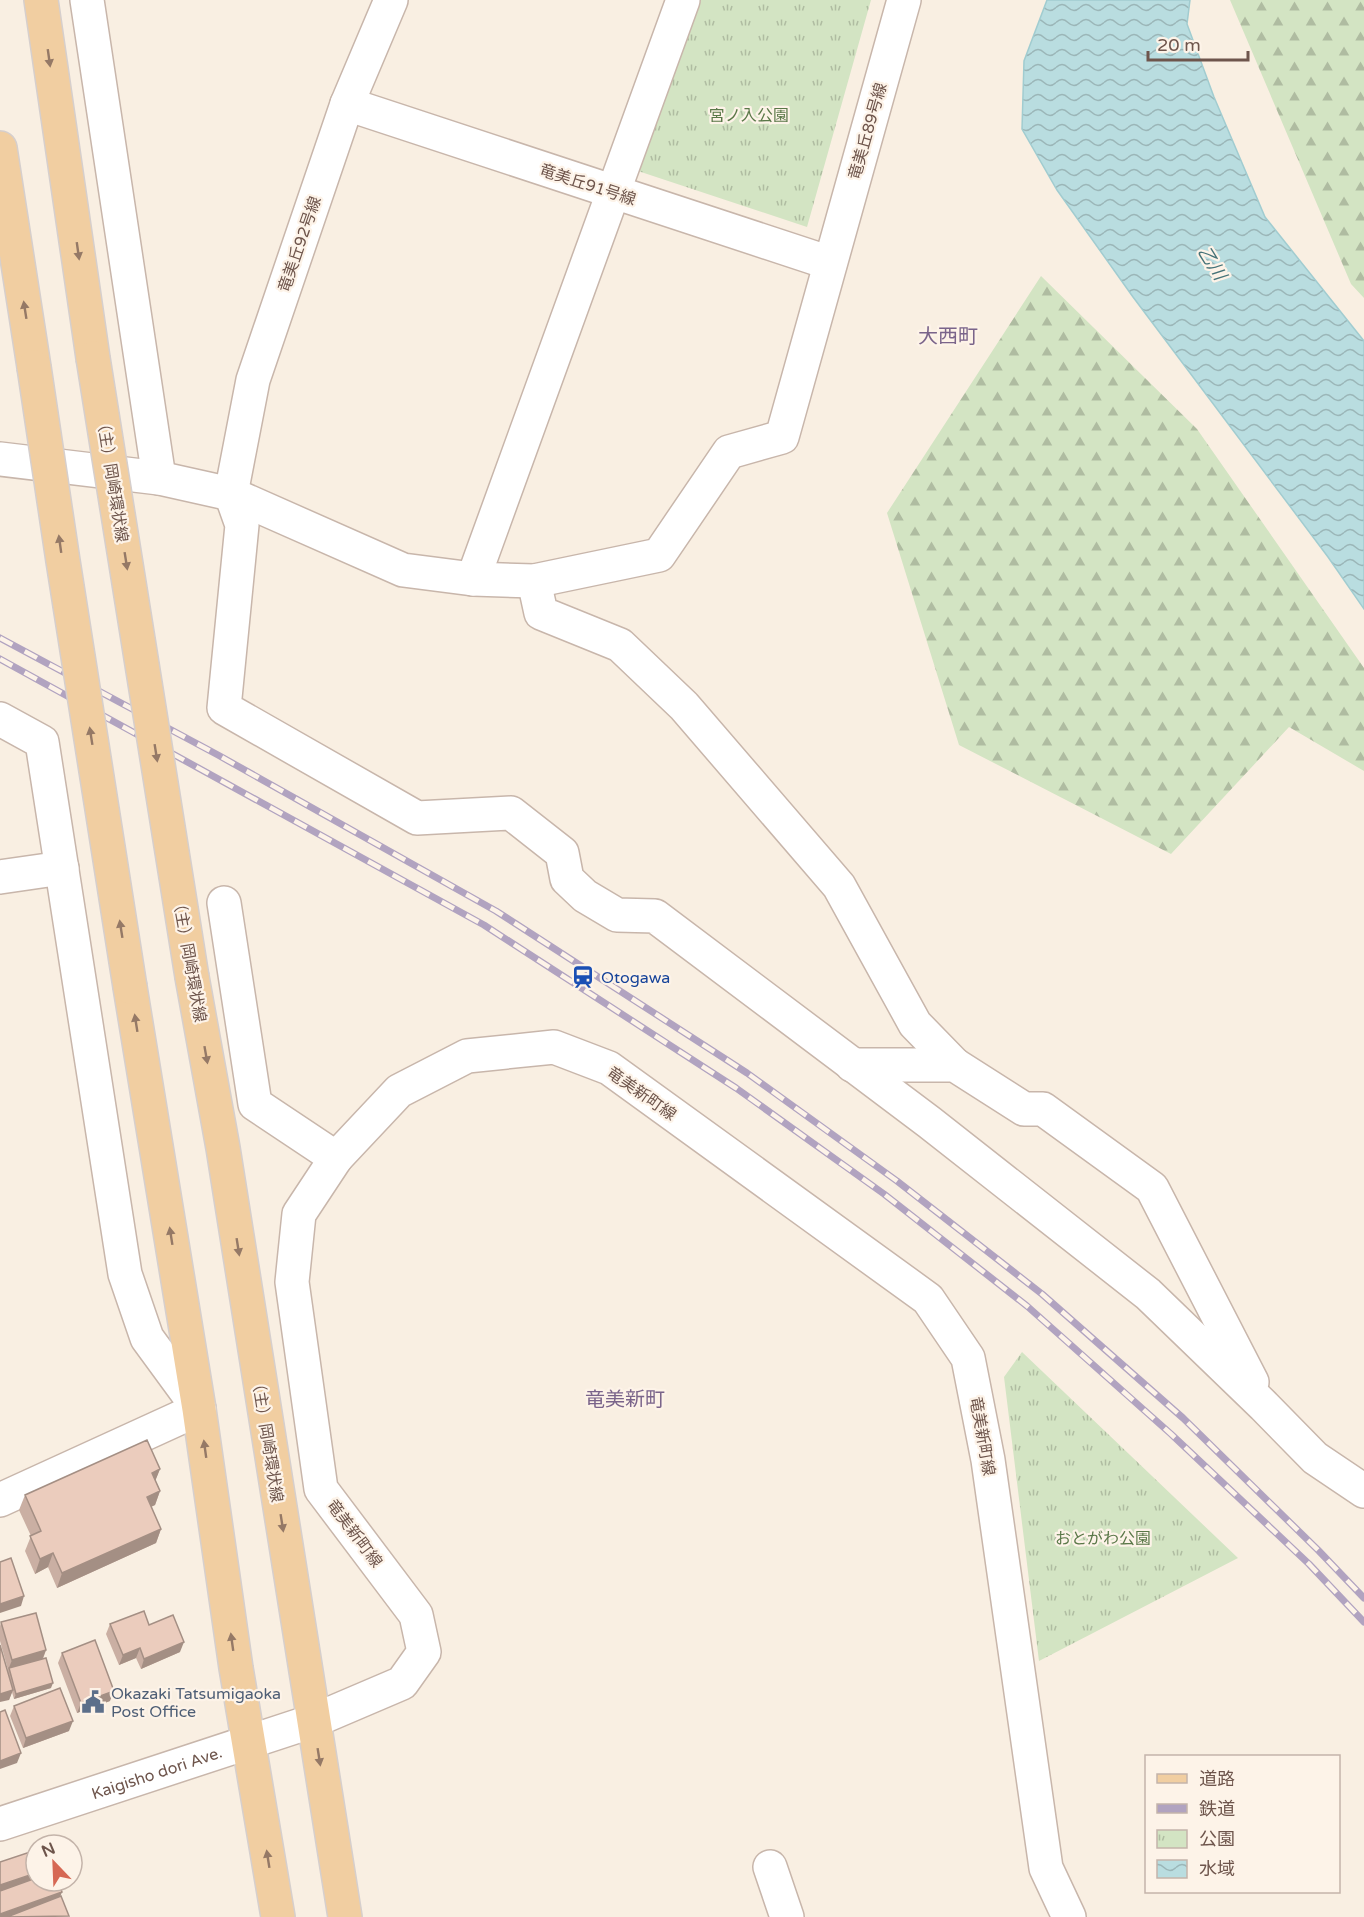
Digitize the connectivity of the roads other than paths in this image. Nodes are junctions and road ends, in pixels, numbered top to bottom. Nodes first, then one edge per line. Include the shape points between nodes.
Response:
1 (41, 0) edge
2 (87, 0) edge
3 (391, 0) edge
4 (683, 0) edge
5 (904, 0) edge
6 (347, 104) junction
7 (0, 148) edge
8 (611, 192) junction
9 (830, 263) junction
10 (0, 459) edge
11 (159, 478) junction
12 (231, 494) junction
13 (473, 579) junction
14 (534, 581) junction
15 (0, 719) edge
16 (62, 868) junction
17 (0, 877) edge
18 (225, 903) dead end
19 (852, 1065) junction
20 (955, 1065) junction
21 (336, 1158) junction
22 (1264, 1406) junction
23 (199, 1409) junction
24 (1364, 1491) edge
25 (0, 1500) edge
26 (313, 1720) junction
27 (248, 1741) junction
28 (0, 1824) edge
29 (770, 1867) dead end
30 (278, 1917) edge
31 (345, 1917) edge
32 (787, 1917) edge
33 (1069, 1917) edge

1 -> 26 main road, （主）岡崎環状線, bridge via 93,358
2 - 11 street
3 - 6 street, 竜美丘92号線
4 - 8 street
5 - 9 street, 竜美丘89号線
6 - 8 street, 竜美丘91号線
6 - 12 street, 竜美丘92号線 via 253,380
23 -> 7 main road, bridge via 64,573
8 - 9 street, 竜美丘91号線
8 - 13 street
9 - 14 street, 竜美丘89号線 via 782,437 729,452 659,555
10 - 11 street
11 - 12 street
12 - 13 street via 403,570
12 - 19 street via 242,525 224,708 417,818 511,813 562,853 567,879 585,896 617,915 655,916
13 - 14 street
14 - 20 street via 541,613 620,645 684,706 839,886 915,1024
15 - 16 street via 42,742
16 - 17 street
16 - 23 street via 125,1274 147,1338
18 - 21 street via 255,1104
19 - 20 street
19 - 22 street via 1148,1294
20 - 22 street via 1024,1109 1043,1109 1152,1188
21 - 26 street, 竜美新町線 via 299,1214 292,1282 321,1489 416,1614 424,1652 402,1683
21 - 33 street, 竜美新町線 via 399,1091 466,1056 554,1047 609,1068 928,1299 968,1358 988,1460 1046,1868
22 - 24 street via 1315,1458
23 - 25 street
27 -> 23 main road
26 - 27 street, Kaigisho dori Ave.
26 -> 31 main road, （主）岡崎環状線
27 - 28 street, Kaigisho dori Ave.
30 -> 27 main road
29 - 32 street

